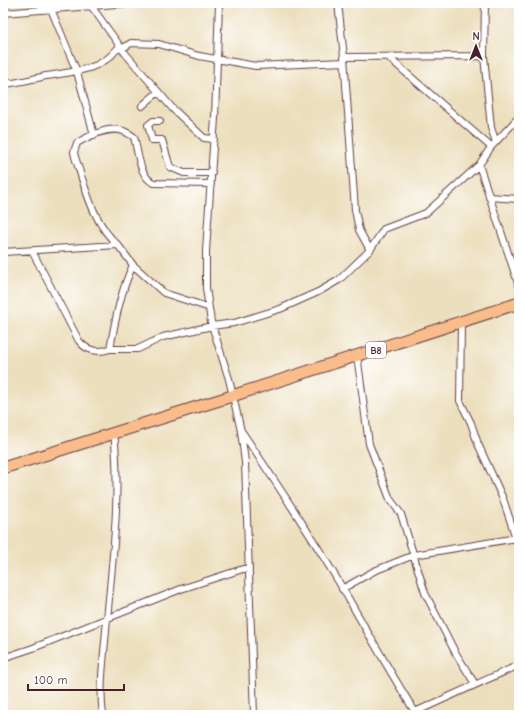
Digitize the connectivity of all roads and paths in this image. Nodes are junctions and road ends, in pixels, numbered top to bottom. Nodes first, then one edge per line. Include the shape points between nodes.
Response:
1 (129, 3) edge
2 (219, 3) edge
3 (338, 3) edge
4 (485, 3) edge
5 (90, 5) edge
6 (51, 9) junction
7 (3, 13) edge
8 (123, 48) junction
9 (484, 56) junction
10 (388, 57) junction
11 (218, 60) junction
12 (344, 60) junction
13 (77, 72) junction
14 (3, 84) edge
15 (158, 92) junction
16 (142, 106) dead end
17 (519, 117) edge
18 (160, 121) dead end
19 (94, 135) junction
20 (214, 139) junction
21 (493, 145) junction
22 (479, 165) junction
23 (212, 173) junction
24 (211, 184) junction
25 (489, 197) junction
26 (519, 199) edge
27 (118, 245) junction
28 (370, 250) junction
29 (32, 251) junction
30 (3, 252) edge
31 (133, 265) junction
32 (519, 286) edge
33 (519, 303) edge
34 (208, 306) junction
35 (461, 322) junction
36 (212, 326) junction
37 (110, 350) junction
38 (357, 355) junction
39 (232, 396) junction
40 (241, 431) junction
41 (114, 432) junction
42 (3, 468) edge
43 (517, 538) junction
44 (519, 547) edge
45 (414, 555) junction
46 (249, 567) junction
47 (342, 588) junction
48 (107, 619) junction
49 (3, 658) edge
50 (519, 665) edge
51 (475, 684) junction
52 (416, 713) edge
53 (103, 715) edge
54 (254, 715) edge

1 - 5 street
2 - 11 street
3 - 12 street
4 - 9 street
5 - 6 street
5 - 8 street
6 - 7 street
6 - 13 street
8 - 11 street via 131,43 159,44
8 - 13 street via 117,49 99,64
8 - 15 street
9 - 10 street
9 - 21 street
10 - 12 street
10 - 21 street
11 - 12 street via 256,66
11 - 20 street
12 - 28 street via 355,210 359,230
13 - 14 street
13 - 19 street
15 - 16 street
15 - 20 street via 204,138
17 - 21 street
18 - 23 street via 153,121 148,125 152,140 162,140 170,167 184,173
19 - 24 street via 118,130 134,137 148,181
19 - 27 street via 77,143 75,156 100,222 105,232
20 - 23 street
21 - 22 street
22 - 25 street
22 - 28 street via 426,213 384,229
23 - 24 street
24 - 34 street via 206,251
25 - 26 street
25 - 32 street
27 - 29 street
27 - 31 street
28 - 36 street via 339,280 308,297 257,317
29 - 30 street
29 - 37 street via 79,341 88,350
31 - 34 street via 164,293
31 - 37 street via 114,327
33 - 35 highway, B8
34 - 36 street
35 - 38 highway, B8
35 - 43 street via 460,401 504,499
36 - 37 street via 163,337 138,349
36 - 39 street via 227,371
38 - 39 highway, B8
38 - 45 street via 370,451 390,499 401,514
39 - 40 street
39 - 41 highway, B8
40 - 46 street via 247,496
40 - 47 street via 284,494
41 - 42 highway, B8
41 - 48 street via 117,514
43 - 44 street
43 - 45 street
45 - 47 street via 374,571
45 - 51 street via 425,593 455,652
46 - 48 street via 181,588
46 - 54 street
47 - 52 street via 385,665
48 - 49 street
48 - 53 street
50 - 51 street
51 - 52 street

